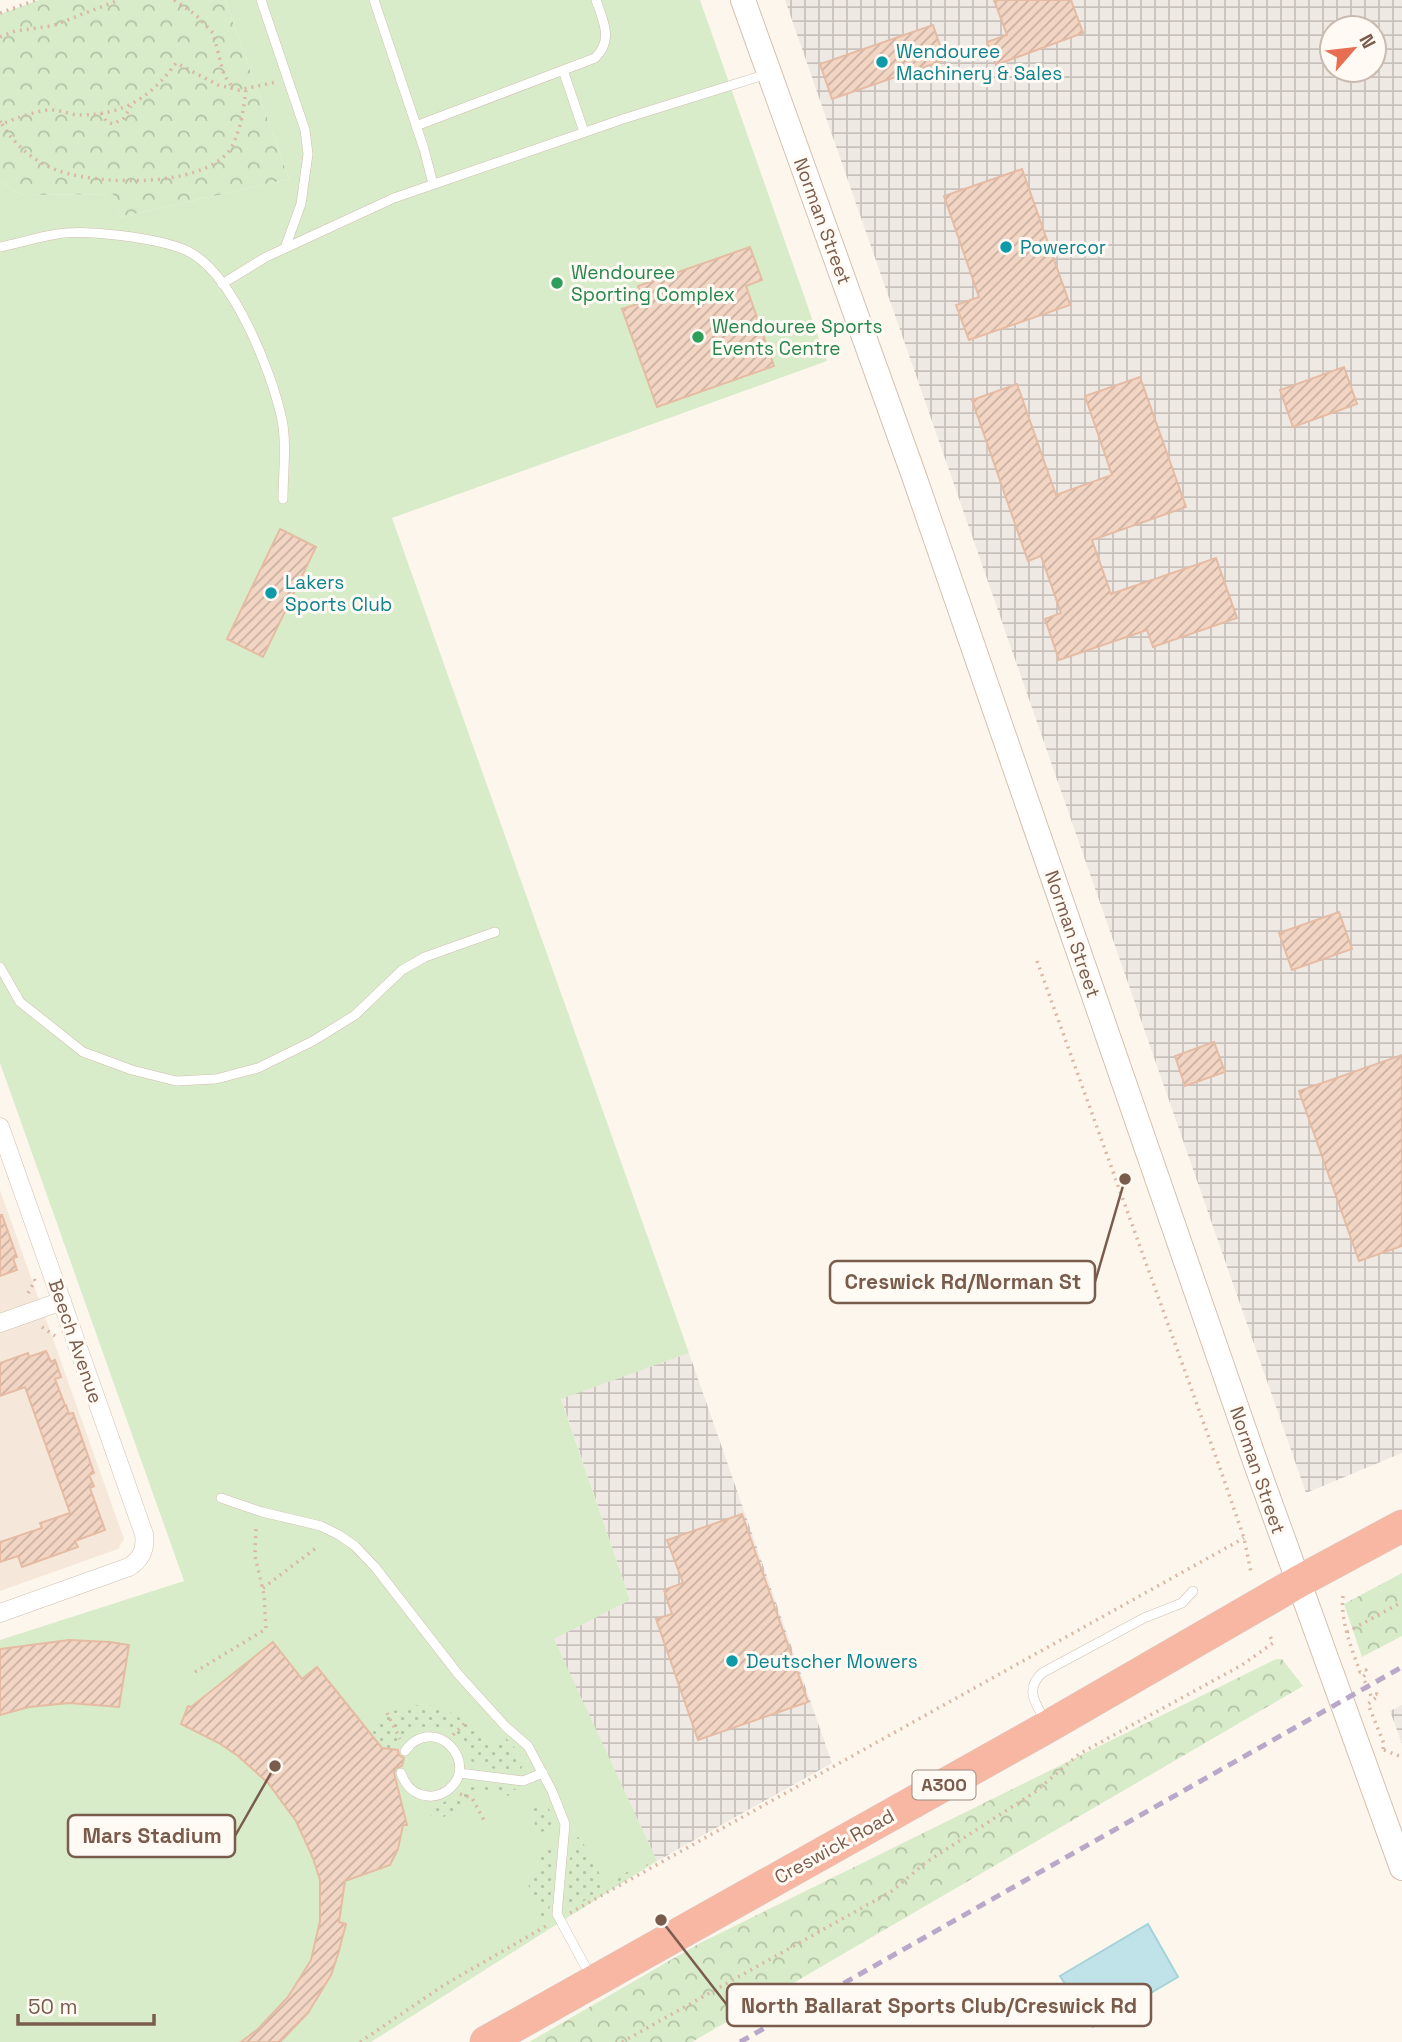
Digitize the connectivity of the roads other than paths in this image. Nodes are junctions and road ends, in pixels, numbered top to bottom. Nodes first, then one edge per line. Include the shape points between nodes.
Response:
1 (261, 0) edge
2 (374, 0) edge
3 (596, 0) edge
4 (743, 0) edge
5 (563, 70) junction
6 (770, 74) junction
7 (416, 125) junction
8 (584, 132) junction
9 (433, 184) junction
10 (0, 247) edge
11 (285, 248) junction
12 (222, 284) junction
13 (283, 499) dead end
14 (495, 932) dead end
15 (0, 967) edge
16 (0, 1127) edge
17 (62, 1301) junction
18 (0, 1323) edge
19 (221, 1498) dead end
20 (1402, 1527) edge
21 (1298, 1583) junction
22 (1194, 1591) dead end
23 (0, 1613) edge
24 (1049, 1726) junction
25 (405, 1751) dead end
26 (401, 1773) dead end
27 (459, 1773) junction
28 (543, 1773) junction
29 (1402, 1868) edge
30 (593, 1981) junction
31 (486, 2042) edge

1 - 11 lane via 305,130 308,154 301,204
2 - 7 lane
3 - 5 lane via 607,31 602,51
4 - 6 main road, Norman Street
5 - 7 lane
5 - 8 lane
6 - 8 lane
6 - 21 main road, Norman Street via 915,476
7 - 9 lane
8 - 9 lane
9 - 11 lane
10 - 12 lane via 59,233 148,239 185,249 206,263
11 - 12 lane
12 - 13 lane via 252,334 283,422
14 - 15 lane via 402,970 355,1015 313,1041 258,1068 216,1079 176,1081 83,1052 20,1002
16 - 17 street, Beech Avenue
17 - 18 street
17 - 23 street, Beech Avenue via 145,1547 126,1568
19 - 28 lane via 321,1526 355,1546 458,1674 528,1746
20 - 21 highway, Creswick Road / A300
21 - 24 highway, Creswick Road / A300
21 - 29 main road, Norman Street
22 - 24 lane via 1182,1603 1144,1618 1038,1677 1032,1693
24 - 30 highway, Creswick Road / A300
25 - 27 lane via 421,1738 441,1739 456,1752
26 - 27 lane via 419,1794 433,1796 448,1790
27 - 28 lane via 523,1781
28 - 30 lane via 565,1824 556,1905 559,1919
30 - 31 highway, Creswick Road / A300

